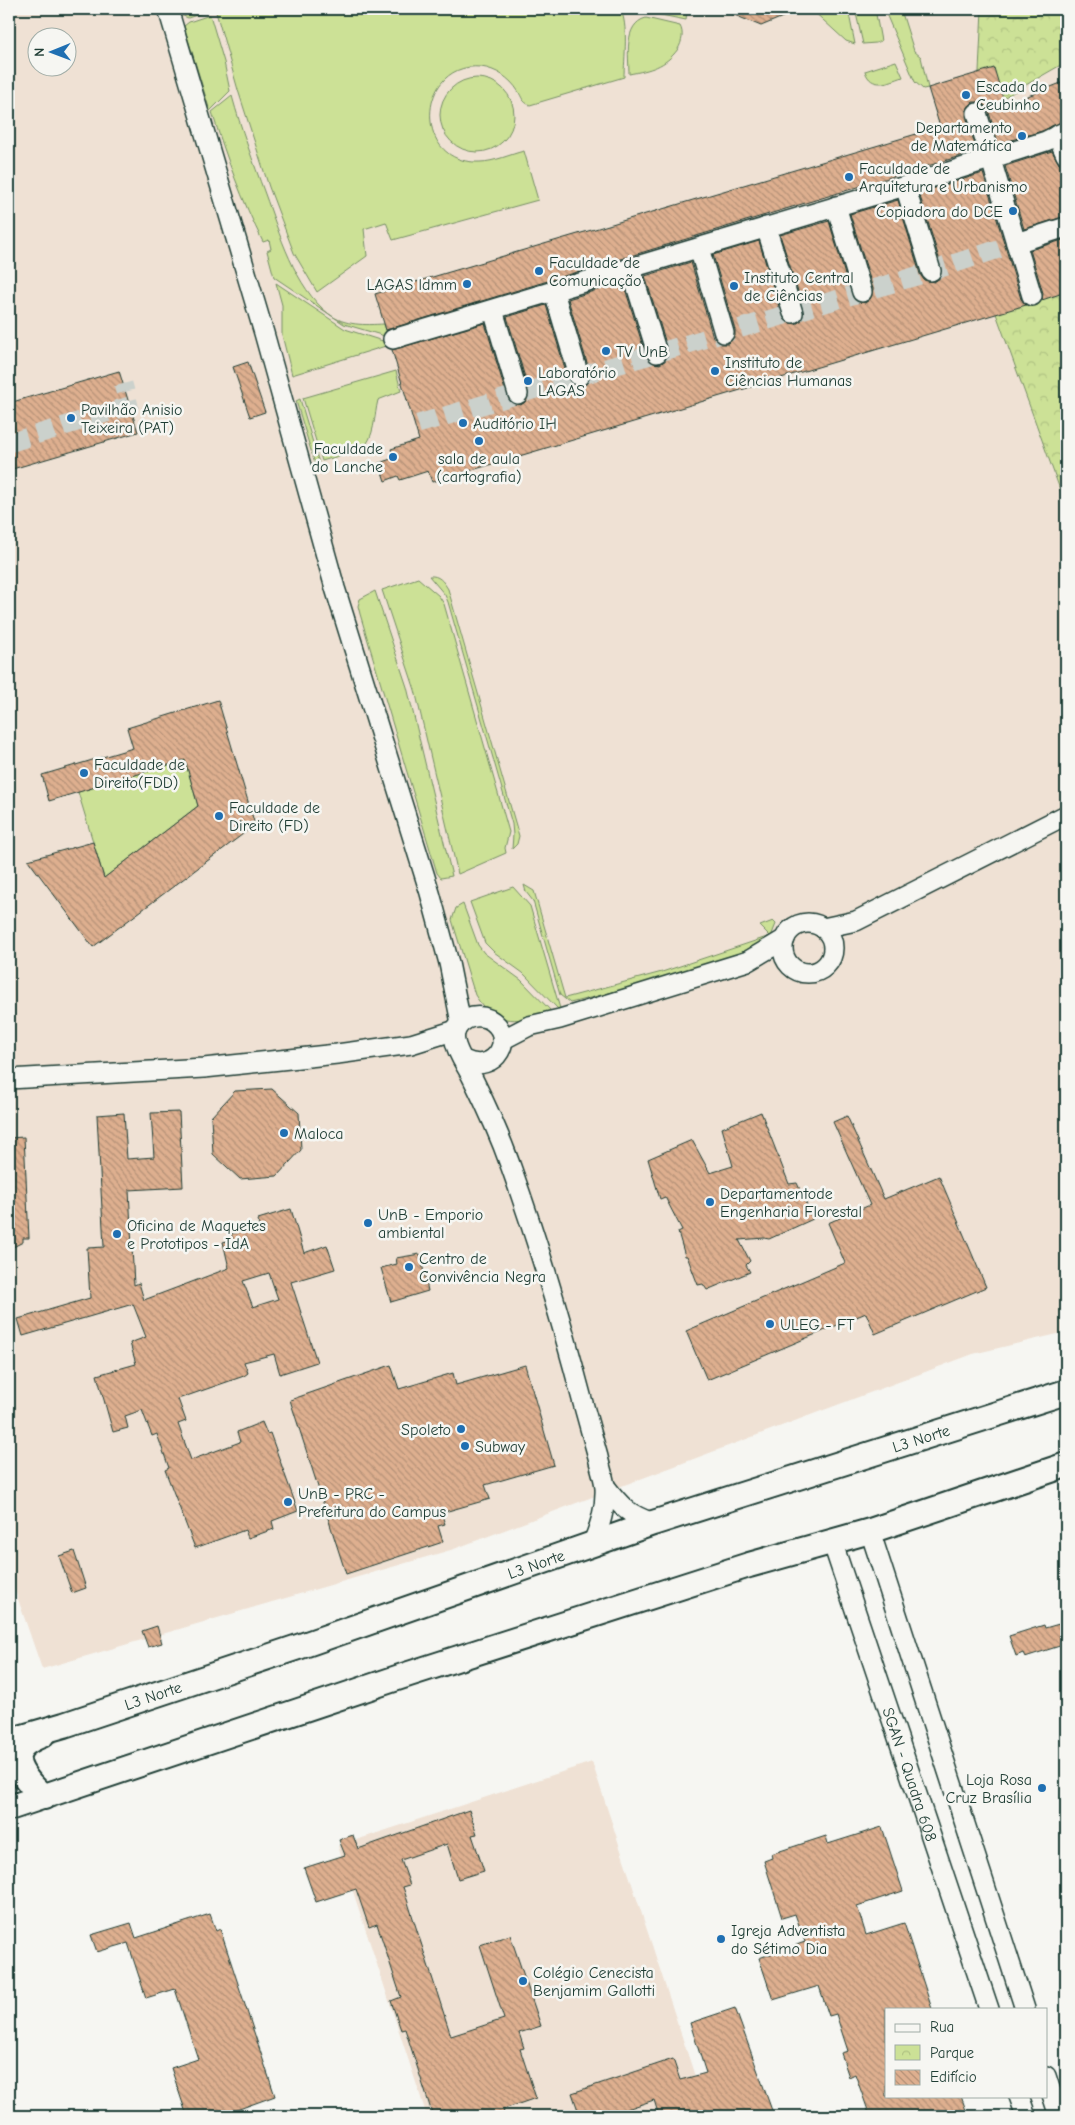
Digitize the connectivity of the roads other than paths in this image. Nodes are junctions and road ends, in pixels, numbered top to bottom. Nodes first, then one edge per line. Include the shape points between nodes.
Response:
1 (168, 9) edge
2 (977, 113) dead end
3 (1062, 133) edge
4 (1066, 155) edge
5 (990, 159) junction
6 (905, 186) junction
7 (836, 206) junction
8 (766, 227) junction
9 (1066, 227) edge
10 (1016, 243) junction
11 (699, 248) junction
12 (631, 269) junction
13 (931, 271) dead end
14 (554, 292) junction
15 (862, 292) dead end
16 (1032, 296) dead end
17 (493, 310) junction
18 (792, 312) dead end
19 (724, 333) dead end
20 (393, 339) dead end
21 (657, 353) dead end
22 (579, 376) dead end
23 (518, 394) dead end
24 (1066, 815) edge
25 (856, 921) junction
26 (823, 928) junction
27 (785, 939) junction
28 (833, 952) junction
29 (748, 961) junction
30 (786, 961) junction
31 (471, 1023) junction
32 (530, 1026) junction
33 (502, 1040) junction
34 (411, 1044) junction
35 (461, 1057) junction
36 (486, 1063) junction
37 (9, 1079) edge
38 (496, 1125) junction
39 (1066, 1392) edge
40 (1066, 1465) edge
41 (605, 1486) junction
42 (653, 1523) junction
43 (870, 1531) junction
44 (832, 1541) junction
45 (592, 1545) junction
46 (64, 1725) junction
47 (9, 1741) edge
48 (44, 1796) junction
49 (9, 1808) edge
50 (989, 2008) edge
51 (1025, 2008) edge
52 (1048, 2082) edge
53 (1020, 2098) edge
54 (1026, 2116) edge
55 (1059, 2116) edge

1 - 31 street via 335,588 449,963
2 - 5 street
3 - 4 street
3 - 5 street
5 - 6 street
5 - 10 street
6 - 7 street
6 - 13 street
7 - 8 street
7 - 15 street
8 - 11 street
8 - 18 street
9 - 10 street
10 - 16 street
11 - 12 street
11 - 19 street
12 - 14 street
12 - 21 street
14 - 17 street
14 - 22 street
17 - 20 street
17 - 23 street
24 - 25 street
25 - 26 street
25 - 28 street
26 - 27 street via 800,924
26 - 28 street via 831,937
27 - 29 street
27 - 30 street
28 - 30 street via 827,965 815,973 799,972
29 - 30 street
29 - 32 street
31 - 32 street
31 - 33 street via 497,1026
31 - 34 street
31 - 35 street via 455,1046
32 - 33 street
33 - 36 street via 498,1054
34 - 35 street
34 - 37 street via 204,1068
35 - 36 street via 478,1064
35 - 38 street
36 - 38 street
38 - 41 street via 530,1219
39 - 42 main road, L3 Norte
40 - 43 main road
41 - 42 street via 633,1516
41 - 45 street via 601,1522
42 - 45 main road, L3 Norte
43 - 44 main road
43 - 51 street
44 - 48 main road via 418,1671
44 - 50 street, SGAN - Quadra 608
45 - 46 main road, L3 Norte
46 - 47 main road, L3 Norte
46 - 48 main road via 26,1743 20,1750 21,1773 30,1786
48 - 49 main road
52 - 55 street
53 - 54 street

